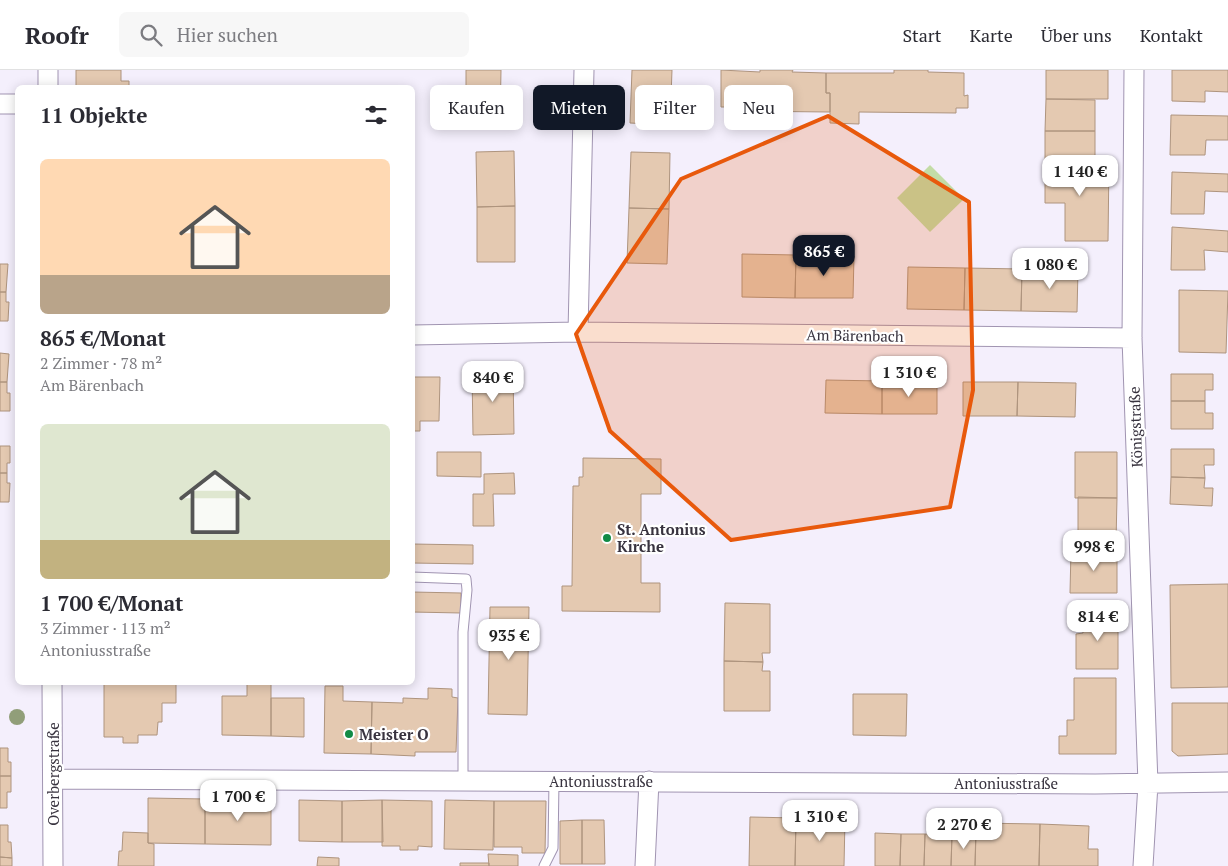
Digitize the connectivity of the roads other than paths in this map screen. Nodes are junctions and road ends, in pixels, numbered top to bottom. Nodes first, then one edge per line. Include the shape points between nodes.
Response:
1 (48, 70) edge
2 (584, 70) edge
3 (1134, 70) edge
4 (48, 85) edge
5 (0, 104) edge
6 (15, 104) edge
7 (578, 332) junction
8 (415, 334) edge
9 (1132, 338) junction
10 (415, 578) edge
11 (52, 685) edge
12 (53, 779) junction
13 (464, 781) junction
14 (554, 781) junction
15 (649, 782) junction
16 (1228, 782) edge
17 (1148, 784) junction
18 (53, 866) edge
19 (544, 866) edge
20 (645, 866) edge
21 (1143, 866) edge

1 - 4 street
2 - 7 street
3 - 9 street, Königstraße
5 - 6 street
7 - 8 street, Am Bärenbach
7 - 9 street, Am Bärenbach
9 - 17 street, Königstraße
10 - 13 lane via 466,579
11 - 12 street, Overbergstraße
12 - 13 street, Antoniusstraße
12 - 18 street, Overbergstraße
13 - 14 street, Antoniusstraße
14 - 15 street, Antoniusstraße
14 - 19 lane via 553,848
15 - 17 street, Antoniusstraße
15 - 20 street
16 - 17 street, Antoniusstraße
17 - 21 street, Königstraße

